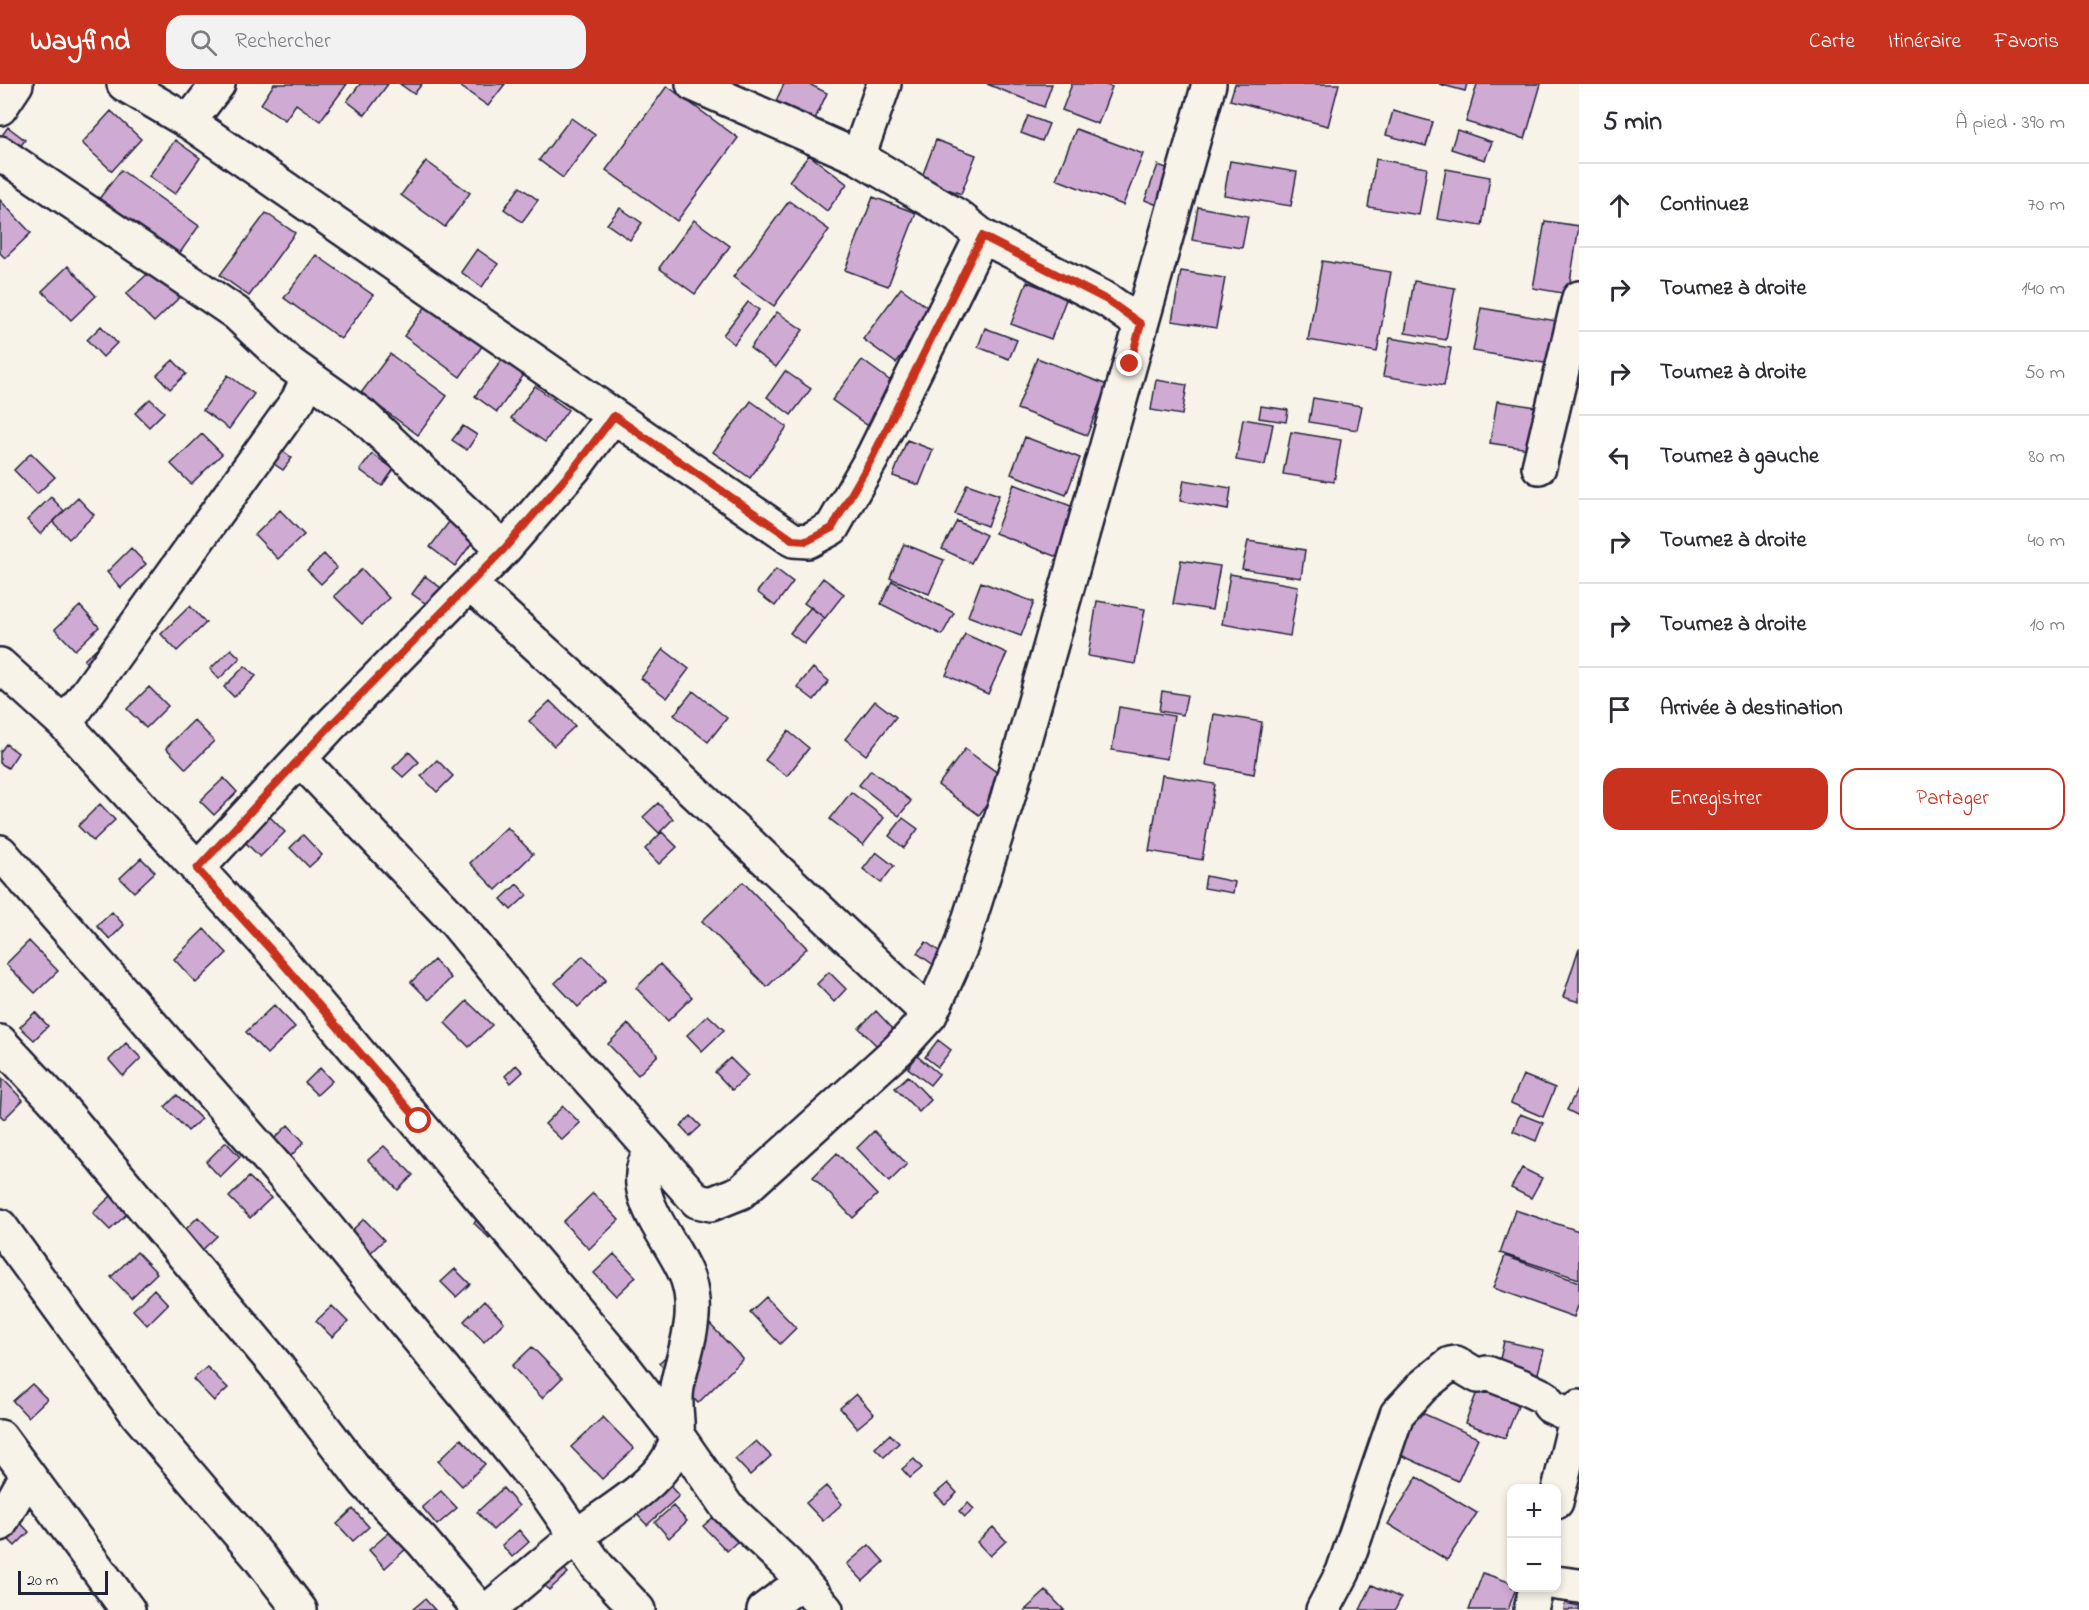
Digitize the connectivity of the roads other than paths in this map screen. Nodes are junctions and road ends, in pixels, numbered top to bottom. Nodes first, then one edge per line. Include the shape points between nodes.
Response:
1 (16, 84) edge
2 (124, 84) edge
3 (218, 84) edge
4 (693, 84) edge
5 (884, 84) edge
6 (1209, 84) edge
7 (0, 108) edge
8 (189, 122) junction
9 (0, 153) edge
10 (858, 157) junction
11 (982, 236) junction
12 (1579, 298) edge
13 (1141, 324) junction
14 (308, 378) junction
15 (614, 416) junction
16 (1539, 467) dead end
17 (504, 549) junction
18 (470, 584) junction
19 (0, 665) edge
20 (65, 724) junction
21 (300, 759) junction
22 (0, 852) edge
23 (197, 869) junction
24 (930, 1015) junction
25 (0, 1042) edge
26 (652, 1151) junction
27 (0, 1226) edge
28 (1578, 1412) edge
29 (0, 1437) edge
30 (679, 1438) junction
31 (27, 1475) junction
32 (1561, 1485) edge
33 (0, 1524) edge
34 (576, 1536) junction
35 (802, 1582) junction
36 (1561, 1584) edge
37 (1579, 1586) edge
38 (1535, 1592) edge
39 (128, 1610) edge
40 (300, 1610) edge
41 (480, 1610) edge
42 (488, 1610) edge
43 (638, 1610) edge
44 (764, 1610) edge
45 (826, 1610) edge
46 (1323, 1610) edge
47 (1531, 1610) edge

1 - 7 street
2 - 8 street
3 - 8 street
4 - 10 street
5 - 10 street
6 - 13 street
8 - 15 street
9 - 14 street via 236,313
10 - 11 street via 957,216
11 - 13 street via 1107,300
11 - 15 street via 855,488 832,528 807,541 793,540
12 - 16 street
13 - 24 street via 1008,797 961,946
14 - 17 street via 363,416
14 - 20 street via 298,400
15 - 17 street
17 - 18 street
18 - 21 street
18 - 24 street
19 - 20 street
20 - 23 street
21 - 23 street
21 - 26 street via 453,919
22 - 34 street via 291,1184 549,1497
23 - 30 street via 419,1121
24 - 26 street via 824,1118 741,1192 726,1200 711,1204 697,1201
25 - 41 street via 55,1101 268,1355 365,1482
26 - 30 street via 644,1168 651,1214 681,1264 693,1306 692,1336 677,1389
27 - 40 street via 138,1415
28 - 32 street
28 - 46 street via 1550,1406 1544,1397 1487,1373 1478,1376 1456,1363 1450,1364 1397,1414 1343,1572
29 - 31 street
30 - 34 street via 668,1460 648,1482
30 - 35 street via 727,1507
31 - 33 street
31 - 39 street
34 - 42 street
34 - 43 street via 597,1566
35 - 44 street
35 - 45 street
36 - 37 street
38 - 47 street

